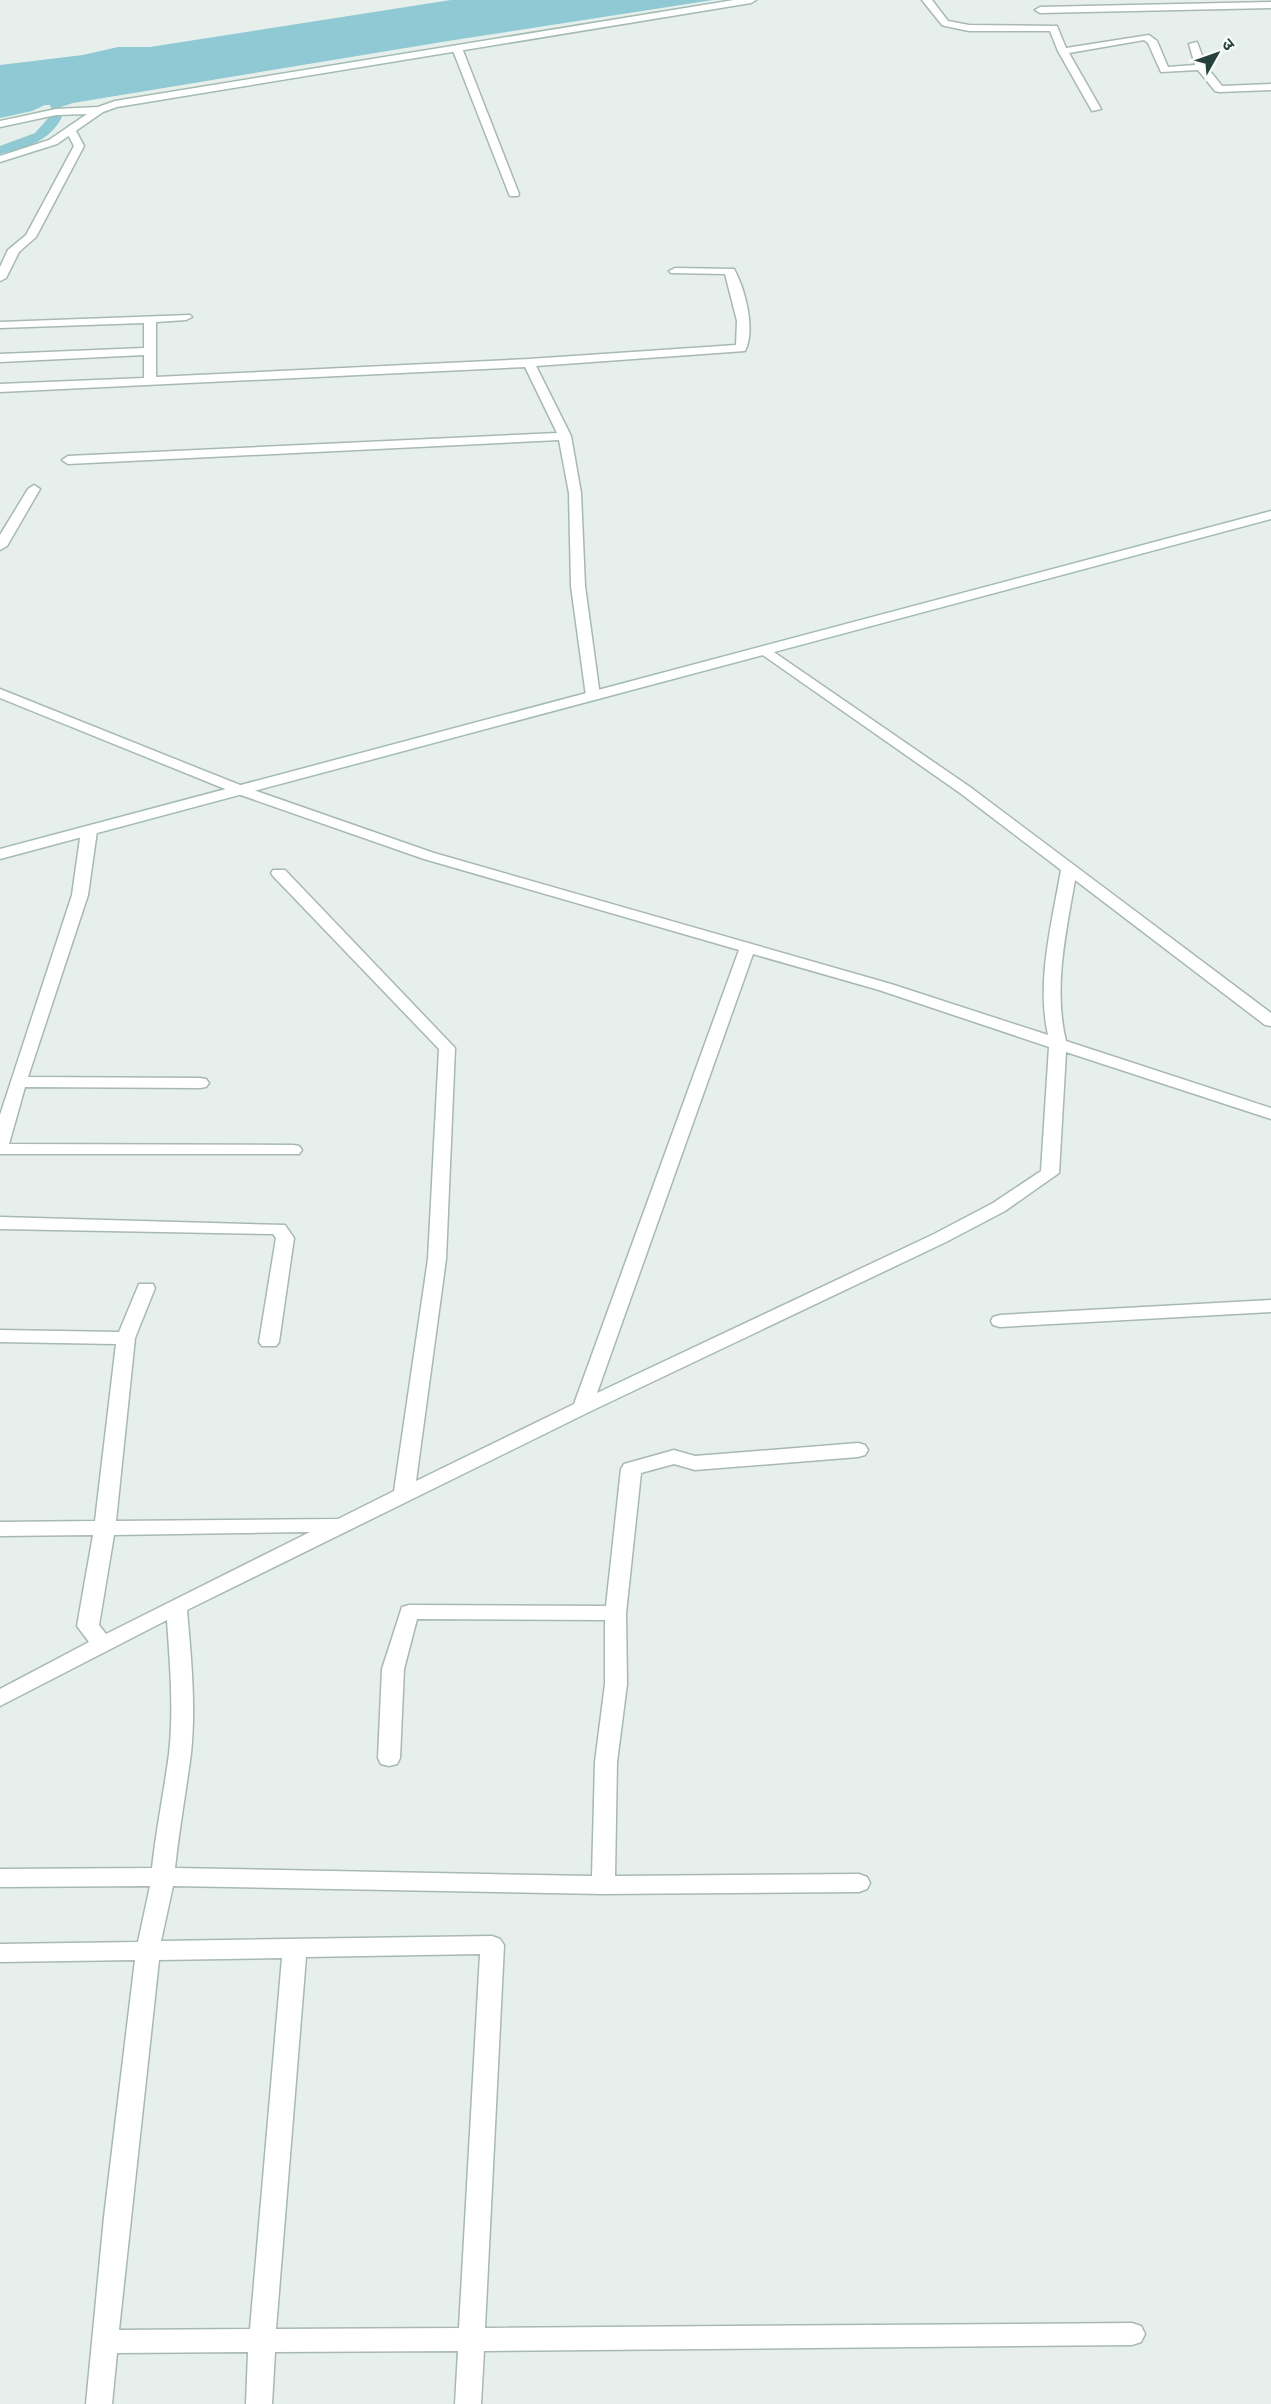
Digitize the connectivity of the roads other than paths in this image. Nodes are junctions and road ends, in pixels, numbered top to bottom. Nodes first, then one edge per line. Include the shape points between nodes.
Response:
1 (751, 0) edge
2 (927, 0) edge
3 (1031, 0) edge
4 (1154, 4) edge
5 (1271, 5) edge
6 (1040, 9) junction
7 (1054, 28) junction
8 (1194, 44) dead end
9 (457, 48) junction
10 (1064, 51) junction
11 (1201, 67) junction
12 (1271, 87) edge
13 (99, 110) junction
14 (1096, 110) dead end
15 (0, 124) edge
16 (72, 131) junction
17 (0, 159) edge
18 (514, 194) dead end
19 (675, 271) dead end
20 (0, 278) edge
21 (186, 317) dead end
22 (150, 319) junction
23 (0, 325) edge
24 (149, 351) junction
25 (0, 358) edge
26 (529, 363) junction
27 (150, 381) junction
28 (0, 388) edge
29 (565, 436) junction
30 (68, 460) dead end
31 (34, 489) dead end
32 (1271, 515) edge
33 (0, 546) edge
34 (765, 650) junction
35 (0, 693) edge
36 (593, 696) junction
37 (240, 790) junction
38 (89, 831) junction
39 (0, 855) edge
40 (1070, 869) junction
41 (279, 873) dead end
42 (748, 947) junction
43 (1271, 1021) edge
44 (1058, 1044) junction
45 (18, 1082) junction
46 (200, 1083) dead end
47 (1271, 1113) edge
48 (0, 1147) edge
49 (293, 1150) dead end
50 (0, 1223) edge
51 (146, 1288) dead end
52 (1271, 1306) edge
53 (1000, 1321) dead end
54 (0, 1336) edge
55 (126, 1338) junction
56 (269, 1342) dead end
57 (582, 1408) junction
58 (858, 1450) dead end
59 (404, 1495) junction
60 (341, 1525) junction
61 (105, 1526) junction
62 (0, 1529) edge
63 (176, 1606) junction
64 (616, 1613) junction
65 (103, 1645) junction
66 (0, 1698) edge
67 (389, 1758) dead end
68 (163, 1877) junction
69 (0, 1878) edge
70 (859, 1883) dead end
71 (603, 1886) junction
72 (295, 1948) junction
73 (148, 1950) junction
74 (0, 1953) edge
75 (1132, 2334) dead end
76 (472, 2339) junction
77 (262, 2340) junction
78 (106, 2342) junction
79 (99, 2404) edge
80 (259, 2404) edge
81 (468, 2404) edge

1 - 9 street
2 - 7 street via 945,23 969,28
3 - 6 street
4 - 5 street
4 - 6 street
6 - 7 street
7 - 10 street
8 - 11 street
9 - 13 street via 138,99
9 - 18 street
10 - 11 street via 1146,37 1152,41 1164,70
10 - 14 street
11 - 12 street via 1219,89
13 - 15 street via 56,112
13 - 16 street
16 - 17 street via 53,142
16 - 20 street via 79,146 31,237 14,250
19 - 26 street via 729,271 744,325 741,348
21 - 22 street
22 - 23 street
22 - 24 street
24 - 25 street
24 - 27 street
26 - 27 street
26 - 29 street
27 - 28 street
29 - 30 street
29 - 36 street via 575,493 578,586
31 - 33 street
32 - 34 street
34 - 36 street
34 - 40 street
35 - 37 street
36 - 37 street
37 - 38 street
37 - 42 street via 429,856
38 - 39 street
38 - 45 street via 80,895
40 - 43 street
40 - 44 street via 1053,965 1053,1022
41 - 59 street via 447,1048 437,1259
42 - 44 street
42 - 57 street
44 - 47 street
44 - 57 street via 1050,1173 999,1207 940,1238
45 - 46 street
45 - 48 street
48 - 49 street
50 - 56 street via 279,1229 285,1238
51 - 55 street
52 - 53 street
54 - 55 street
55 - 61 street
57 - 59 street
58 - 64 street via 694,1463 674,1456 631,1469
59 - 60 street
60 - 61 street
60 - 63 street
61 - 62 street
61 - 65 street via 88,1626
63 - 65 street
63 - 68 street via 183,1674 180,1752
64 - 67 street via 409,1612 393,1669
64 - 71 street via 616,1684 606,1762
65 - 66 street
68 - 69 street
68 - 71 street
68 - 73 street
70 - 71 street
72 - 73 street
72 - 76 street via 492,1945
72 - 77 street
73 - 74 street
73 - 78 street
75 - 76 street
76 - 77 street
76 - 81 street
77 - 78 street
77 - 80 street
78 - 79 street

